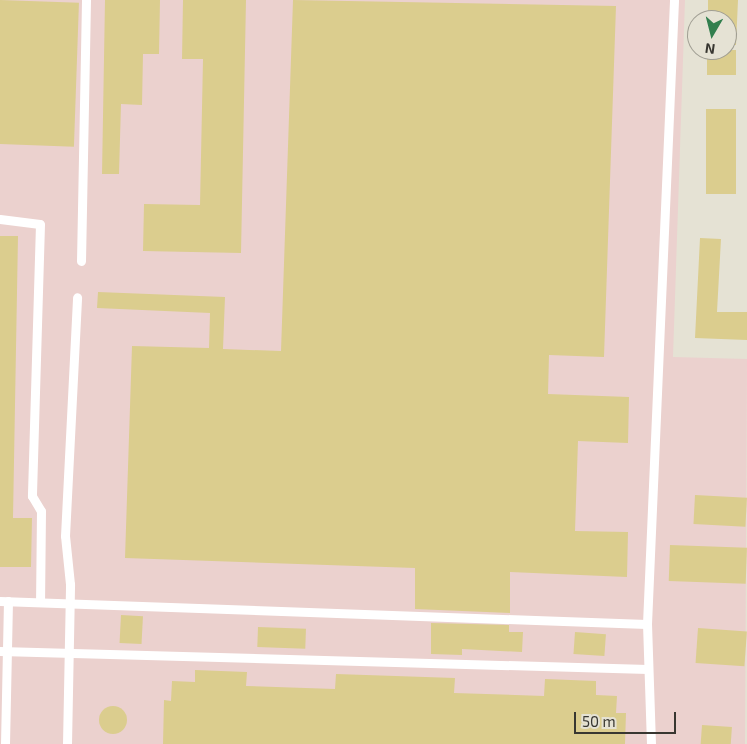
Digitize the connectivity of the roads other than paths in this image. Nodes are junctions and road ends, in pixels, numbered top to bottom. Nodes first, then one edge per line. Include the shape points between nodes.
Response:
1 (86, 0) edge
2 (674, 0) edge
3 (0, 219) edge
4 (81, 261) dead end
5 (77, 297) dead end
6 (4, 601) edge
7 (40, 601) junction
8 (70, 601) junction
9 (647, 624) junction
10 (4, 652) edge
11 (67, 654) junction
12 (648, 668) junction
13 (5, 744) edge
14 (67, 744) edge
15 (651, 744) edge

1 - 4 lane
2 - 9 lane
3 - 7 lane via 40,224 32,496 40,511
5 - 8 lane via 65,536
6 - 7 lane
6 - 10 lane
7 - 8 lane
8 - 9 lane
8 - 11 lane
9 - 12 lane
10 - 11 lane
10 - 13 lane
11 - 12 lane
11 - 14 lane
12 - 15 lane

